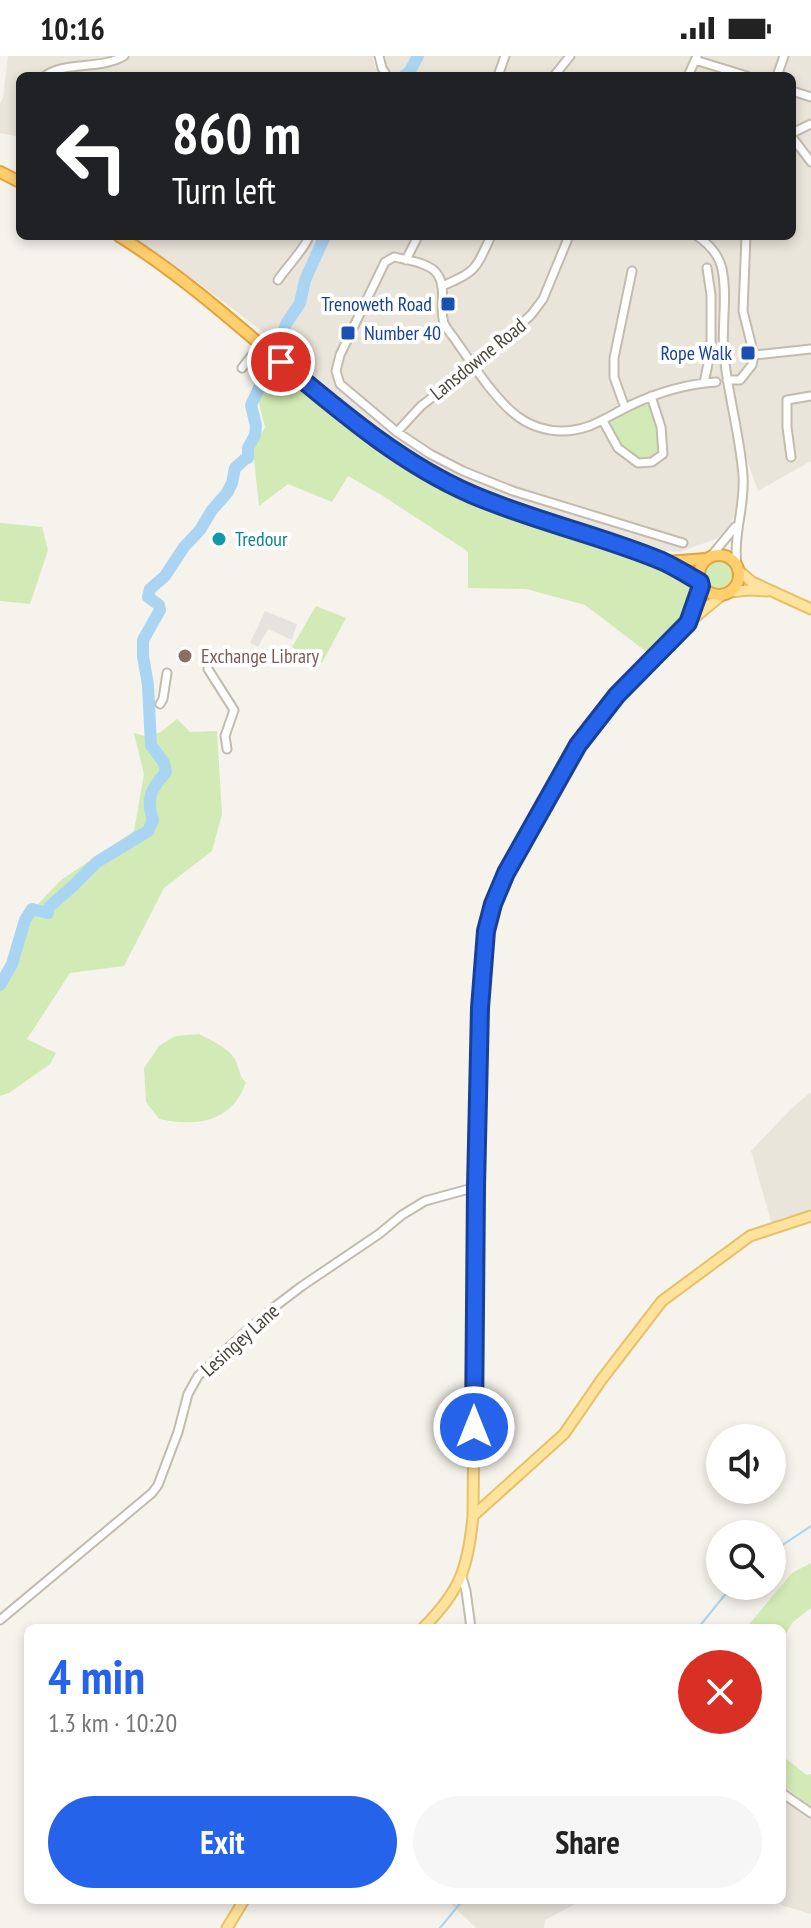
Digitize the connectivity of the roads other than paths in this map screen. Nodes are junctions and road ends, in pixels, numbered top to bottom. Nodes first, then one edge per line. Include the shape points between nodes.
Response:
1 (124, 56) edge
2 (570, 56) edge
3 (696, 58) edge
4 (49, 72) edge
5 (557, 72) edge
6 (736, 72) edge
7 (796, 141) edge
8 (811, 162) edge
9 (125, 240) edge
10 (308, 240) edge
11 (416, 240) edge
12 (489, 240) edge
13 (567, 240) edge
14 (702, 240) edge
15 (746, 240) edge
16 (406, 260) junction
17 (707, 268) dead end
18 (632, 271) dead end
19 (278, 280) dead end
20 (442, 286) junction
21 (260, 345) junction
22 (811, 349) edge
23 (754, 355) junction
24 (473, 366) junction
25 (242, 368) dead end
26 (727, 380) junction
27 (716, 382) dead end
28 (704, 383) junction
29 (651, 396) junction
30 (811, 396) edge
31 (625, 408) junction
32 (603, 421) junction
33 (397, 432) junction
34 (791, 457) dead end
35 (736, 526) junction
36 (683, 543) dead end
37 (709, 557) junction
38 (665, 562) junction
39 (738, 568) junction
40 (701, 584) junction
41 (771, 591) junction
42 (726, 593) junction
43 (811, 609) edge
44 (688, 623) junction
45 (208, 669) dead end
46 (167, 673) dead end
47 (160, 704) dead end
48 (227, 749) dead end
49 (476, 1187) junction
50 (811, 1216) edge
51 (473, 1516) junction
52 (462, 1577) junction
53 (0, 1620) edge
54 (427, 1624) edge
55 (470, 1624) edge
56 (786, 1796) edge
57 (811, 1813) edge
58 (242, 1904) edge
59 (227, 1928) edge

1 - 4 street
2 - 5 street
3 - 6 street
7 - 8 street
9 - 21 highway
10 - 19 street
11 - 16 street
12 - 20 street via 475,269
13 - 24 street, Lansdowne Road via 543,299
14 - 26 street via 721,267
15 - 23 street via 743,311
16 - 20 street via 432,268
16 - 33 street via 394,257 385,262 336,371 340,384
17 - 28 street via 711,349
18 - 31 street via 614,358 614,377
20 - 24 street via 444,324
21 - 25 street
21 - 38 highway via 387,447 460,489
22 - 23 street
23 - 26 street via 740,380
24 - 32 street via 519,418 539,428 580,429
24 - 33 street, Lansdowne Road
26 - 35 street via 743,476
27 - 28 street
28 - 29 street
29 - 31 street
29 - 32 street via 663,454 652,462 638,463 618,448
30 - 34 street via 787,400
31 - 32 street
33 - 36 street via 463,471 513,491
35 - 37 street
35 - 39 street
37 - 38 highway
37 - 39 highway via 726,556
37 - 40 highway via 698,572
38 - 40 highway
39 - 41 main road
39 - 42 highway via 737,583
40 - 42 highway via 711,593
40 - 44 main road
41 - 42 main road
41 - 43 main road
42 - 44 main road
44 - 49 main road via 617,695 578,745 493,904 480,1008
45 - 48 street via 234,710 225,736
46 - 47 street
49 - 51 main road
49 - 53 street, Lesingey Lane via 414,1206 242,1335 198,1376 152,1493
50 - 51 main road via 750,1236 662,1301 564,1434
51 - 52 main road
52 - 54 main road
52 - 55 street
56 - 57 street
58 - 59 main road

